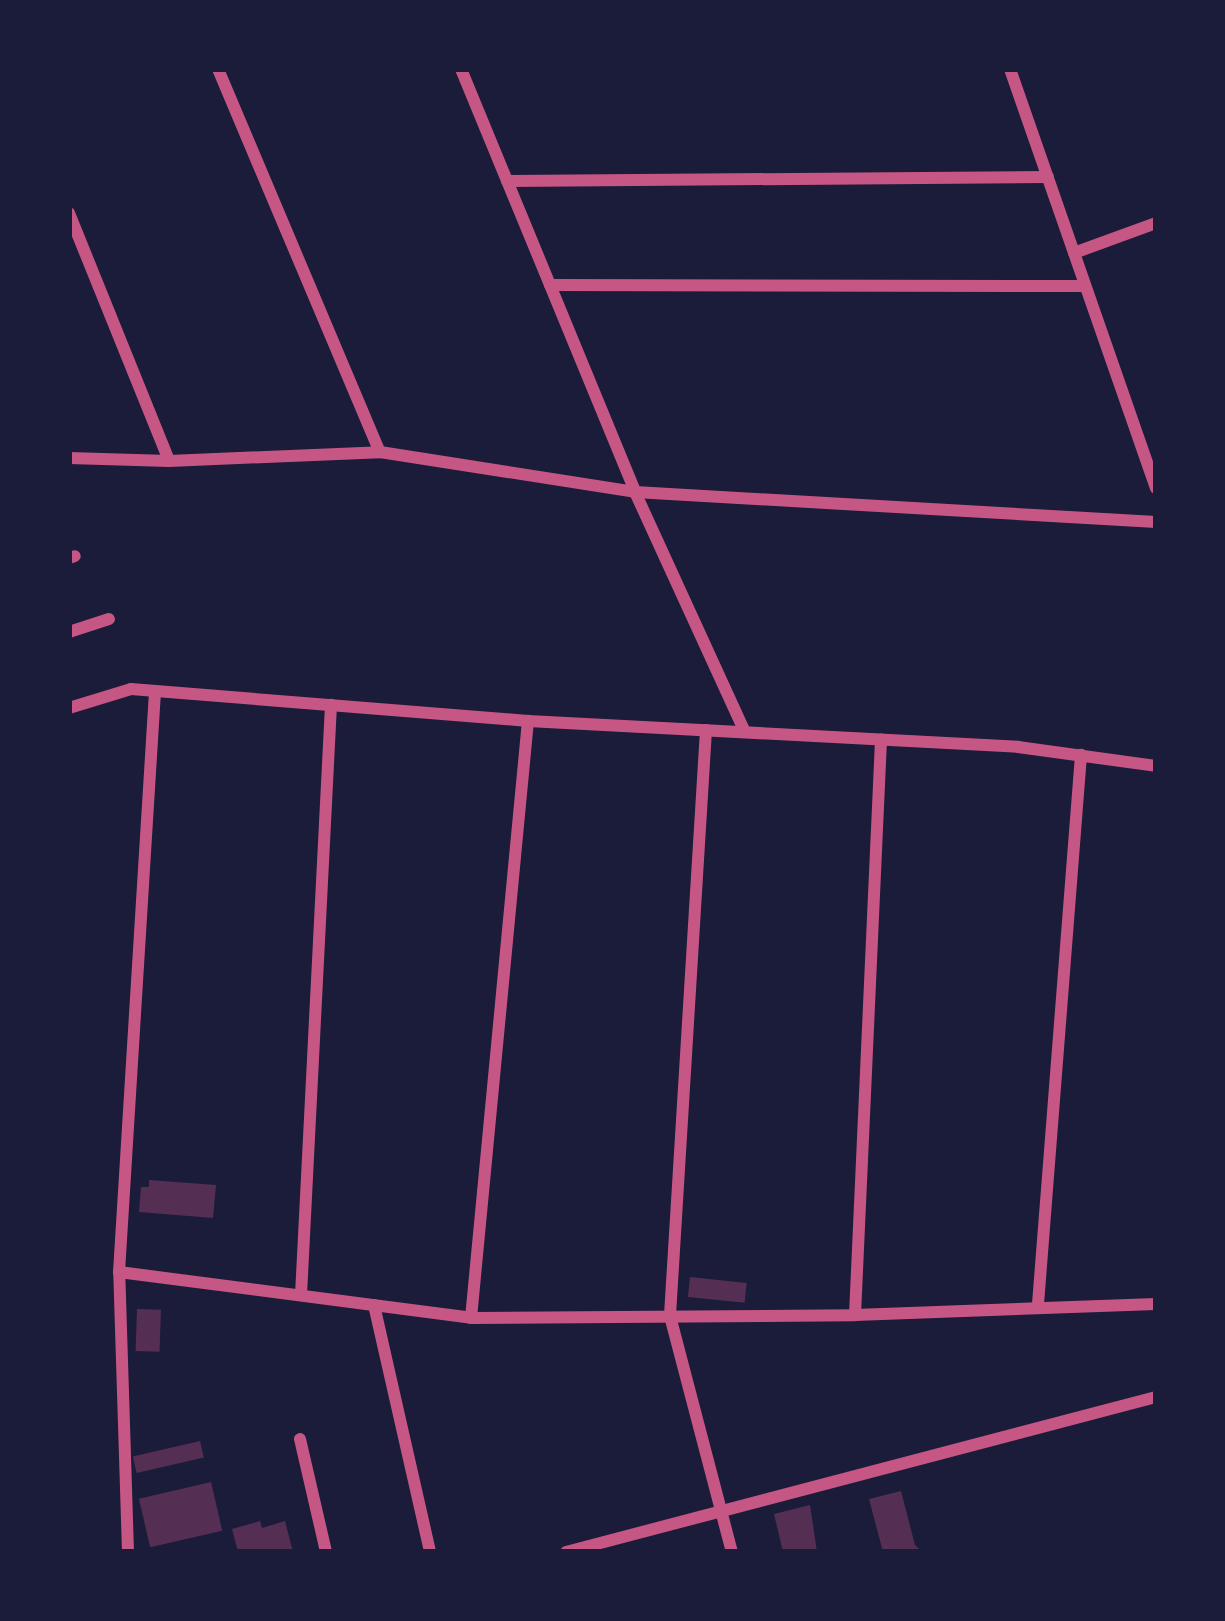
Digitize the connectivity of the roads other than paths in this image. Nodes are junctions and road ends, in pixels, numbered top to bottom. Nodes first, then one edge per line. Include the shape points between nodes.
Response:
1 (218, 69) edge
2 (460, 69) edge
3 (1010, 69) edge
4 (1048, 177) junction
5 (507, 182) junction
6 (69, 213) edge
7 (1156, 223) edge
8 (1074, 253) junction
9 (550, 285) junction
10 (1085, 286) junction
11 (380, 452) junction
12 (69, 458) edge
13 (169, 461) junction
14 (1156, 488) edge
15 (634, 492) junction
16 (1156, 522) edge
17 (110, 619) dead end
18 (69, 632) edge
19 (155, 691) junction
20 (331, 705) junction
21 (69, 708) edge
22 (528, 721) junction
23 (706, 730) junction
24 (745, 732) junction
25 (881, 740) junction
26 (1081, 755) junction
27 (1156, 766) edge
28 (119, 1272) junction
29 (301, 1295) junction
30 (1038, 1304) junction
31 (1156, 1304) edge
32 (374, 1305) junction
33 (855, 1315) junction
34 (670, 1316) junction
35 (471, 1318) junction
36 (1156, 1397) edge
37 (300, 1439) dead end
38 (721, 1514) junction
39 (128, 1552) edge
40 (326, 1552) edge
41 (430, 1552) edge
42 (566, 1552) edge
43 (732, 1552) edge

1 - 11 street
2 - 5 street
3 - 4 street
4 - 5 street
4 - 8 street
5 - 9 street
6 - 13 street
7 - 8 street
8 - 10 street
9 - 10 street
9 - 15 street
10 - 14 street
11 - 13 street
11 - 15 street
12 - 13 street
15 - 16 street
15 - 24 street
17 - 18 street
19 - 20 street
19 - 21 street via 131,689
19 - 28 street
20 - 22 street
20 - 29 street
22 - 23 street
22 - 35 street
23 - 24 street
23 - 34 street
24 - 25 street
25 - 26 street
25 - 33 street
26 - 27 street
26 - 30 street
28 - 29 street
28 - 39 street
29 - 32 street
30 - 31 street
30 - 33 street
32 - 35 street
32 - 41 street
33 - 34 street
34 - 35 street
34 - 38 street
36 - 38 street
37 - 40 street
38 - 42 street
38 - 43 street

